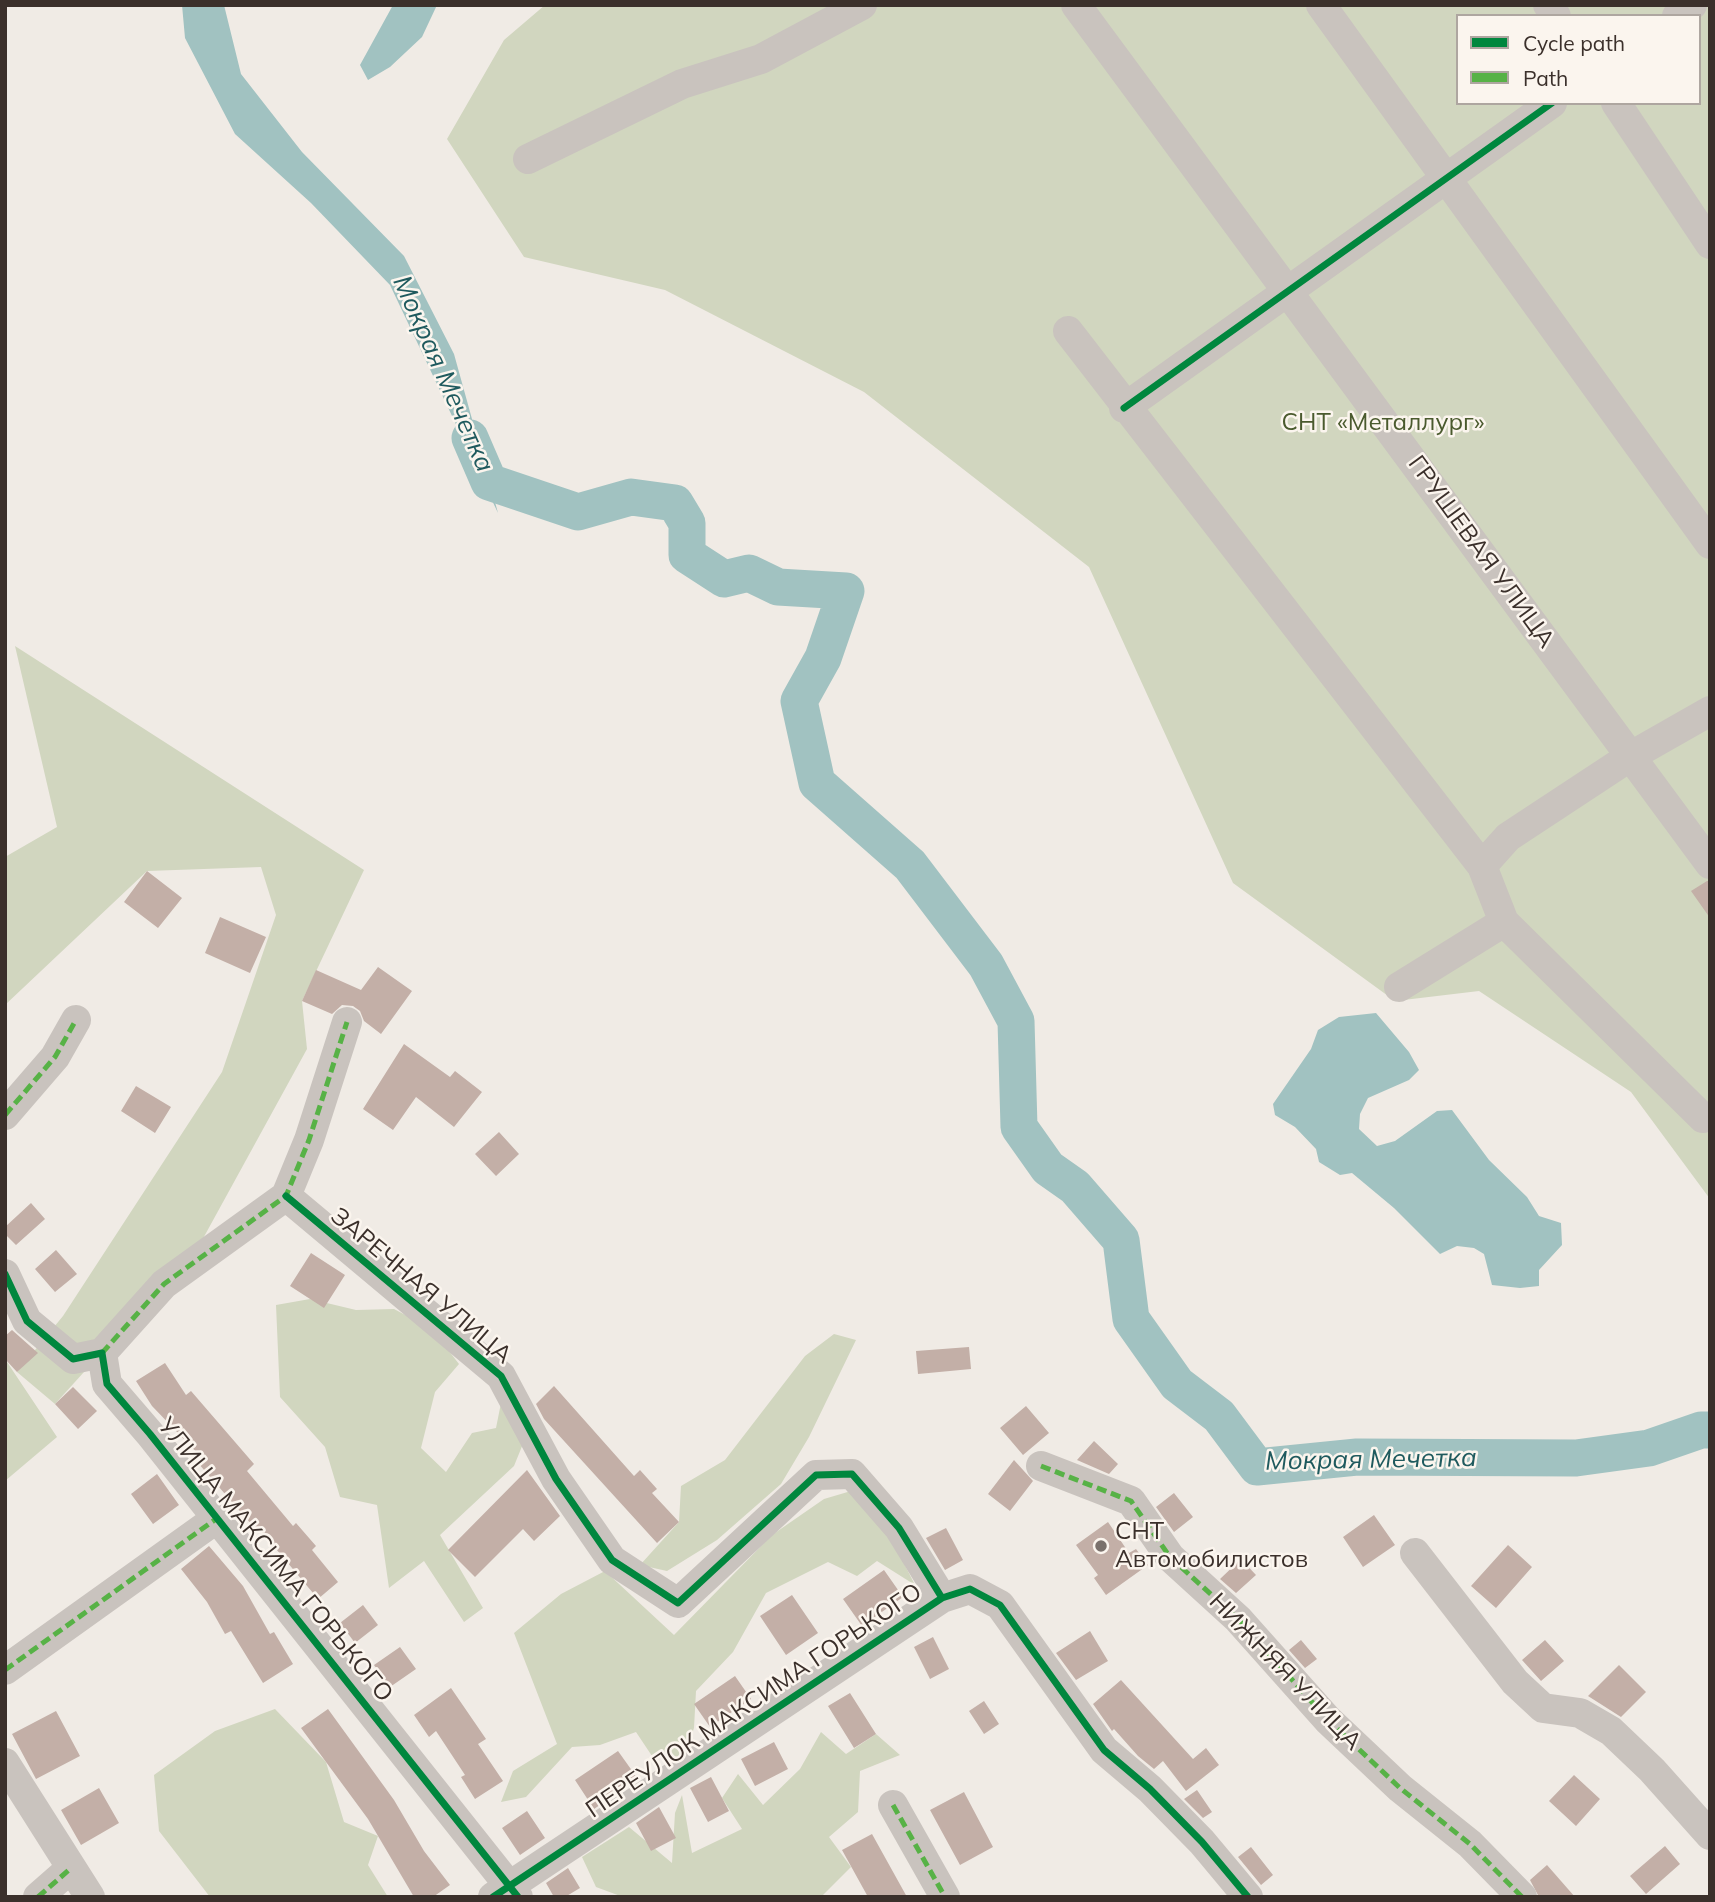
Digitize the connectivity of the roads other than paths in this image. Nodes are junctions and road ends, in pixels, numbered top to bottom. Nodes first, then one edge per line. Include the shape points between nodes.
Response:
1 (862, 5) edge
2 (1076, 5) edge
3 (1321, 5) edge
4 (1549, 105) edge
5 (1617, 105) edge
6 (528, 159) dead end
7 (1447, 178) junction
8 (1710, 244) edge
9 (1290, 292) junction
10 (1068, 331) dead end
11 (1124, 408) junction
12 (1710, 544) edge
13 (1710, 711) edge
14 (1631, 756) junction
15 (1710, 864) edge
16 (1482, 866) junction
17 (1504, 922) junction
18 (1399, 987) dead end
19 (76, 1020) dead end
20 (347, 1022) dead end
21 (5, 1115) edge
22 (1703, 1118) dead end
23 (286, 1196) junction
24 (5, 1274) edge
25 (102, 1353) junction
26 (1041, 1466) dead end
27 (216, 1519) junction
28 (1415, 1553) dead end
29 (942, 1598) junction
30 (5, 1670) edge
31 (5, 1763) edge
32 (893, 1805) dead end
33 (1710, 1835) edge
34 (70, 1869) junction
35 (507, 1893) edge
36 (38, 1897) edge
37 (90, 1897) edge
38 (945, 1897) edge
39 (1248, 1897) edge
40 (1522, 1897) edge

1 - 6 street via 761,59 682,84
2 - 9 street, ГРУШЕВАЯ УЛИЦА
3 - 7 street
4 - 7 street
5 - 8 street
7 - 9 street
7 - 12 street
9 - 11 street
9 - 14 street, ГРУШЕВАЯ УЛИЦА
10 - 11 street
11 - 16 street
13 - 14 street
14 - 15 street, ГРУШЕВАЯ УЛИЦА
14 - 16 street via 1508,837
16 - 17 street
17 - 18 street
17 - 22 street
19 - 21 street via 55,1057
20 - 23 street
23 - 25 street via 164,1284
23 - 29 street, ЗАРЕЧНАЯ УЛИЦА via 501,1376 556,1479 612,1560 678,1603 816,1475 852,1474 899,1528
24 - 25 street via 27,1321 73,1359
25 - 27 street, УЛИЦА МАКСИМА ГОРЬКОГО via 107,1384
26 - 40 street, НИЖНЯЯ УЛИЦА via 1131,1501 1170,1557 1238,1619 1328,1720 1400,1788 1470,1844
27 - 30 street
27 - 35 street, УЛИЦА МАКСИМА ГОРЬКОГО
28 - 33 street via 1515,1682 1543,1708 1580,1713 1611,1731
29 - 35 street, ПЕРЕУЛОК МАКСИМА ГОРЬКОГО
29 - 39 street, ПЕРЕУЛОК МАКСИМА ГОРЬКОГО via 970,1589 1000,1605 1104,1750 1202,1842
31 - 34 street
32 - 38 street
34 - 36 street
34 - 37 street

